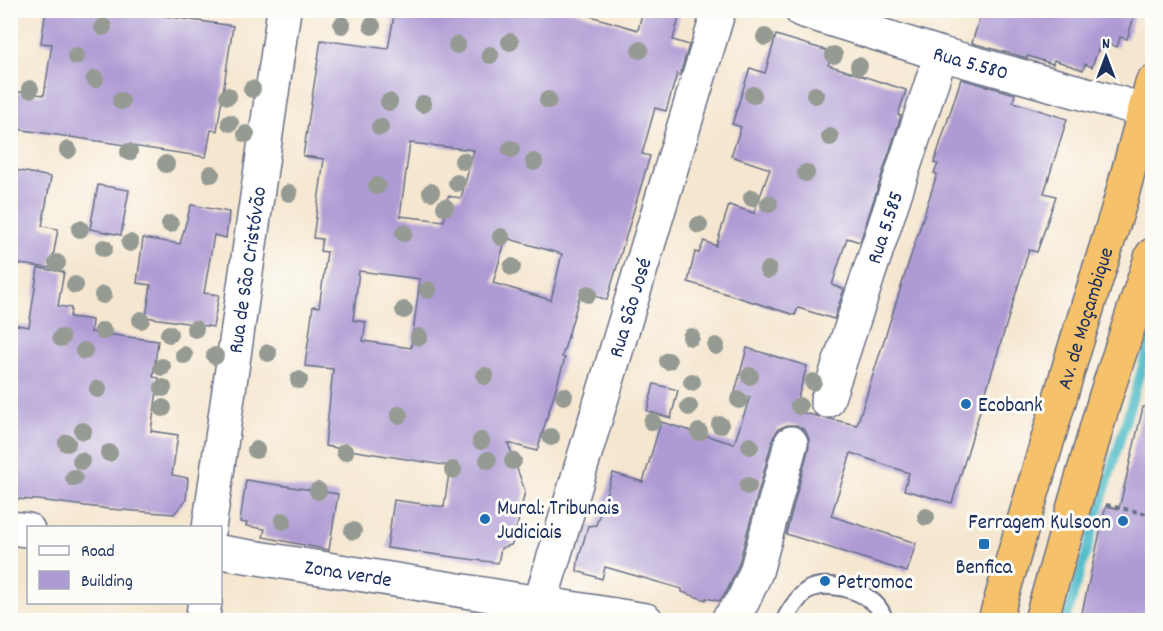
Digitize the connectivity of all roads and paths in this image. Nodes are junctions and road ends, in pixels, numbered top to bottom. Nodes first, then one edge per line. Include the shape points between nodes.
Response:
1 (284, 10) edge
2 (718, 10) edge
3 (801, 10) edge
4 (941, 54) junction
5 (1148, 96) edge
6 (1152, 255) edge
7 (827, 401) dead end
8 (791, 443) dead end
9 (1076, 500) junction
10 (1152, 514) edge
11 (208, 526) edge
12 (10, 528) edge
13 (27, 530) edge
14 (222, 552) edge
15 (540, 603) junction
16 (205, 604) edge
17 (202, 621) edge
18 (646, 621) edge
19 (728, 621) edge
20 (785, 621) edge
21 (884, 621) edge
22 (995, 621) edge
23 (1041, 621) edge

1 - 11 street, Rua de São Cristóvão
2 - 15 street, Rua São José
3 - 4 street, Rua 5.580
4 - 5 street, Rua 5.580
4 - 7 street, Rua 5.585
5 - 22 highway, Av. de Moçambique
6 - 9 highway
8 - 19 street via 756,572 743,601
9 - 10 path
9 - 23 highway
12 - 13 street
14 - 15 street, Zona verde
15 - 18 street
16 - 17 street
20 - 21 lane via 790,609 810,588 828,586 849,590 873,602

